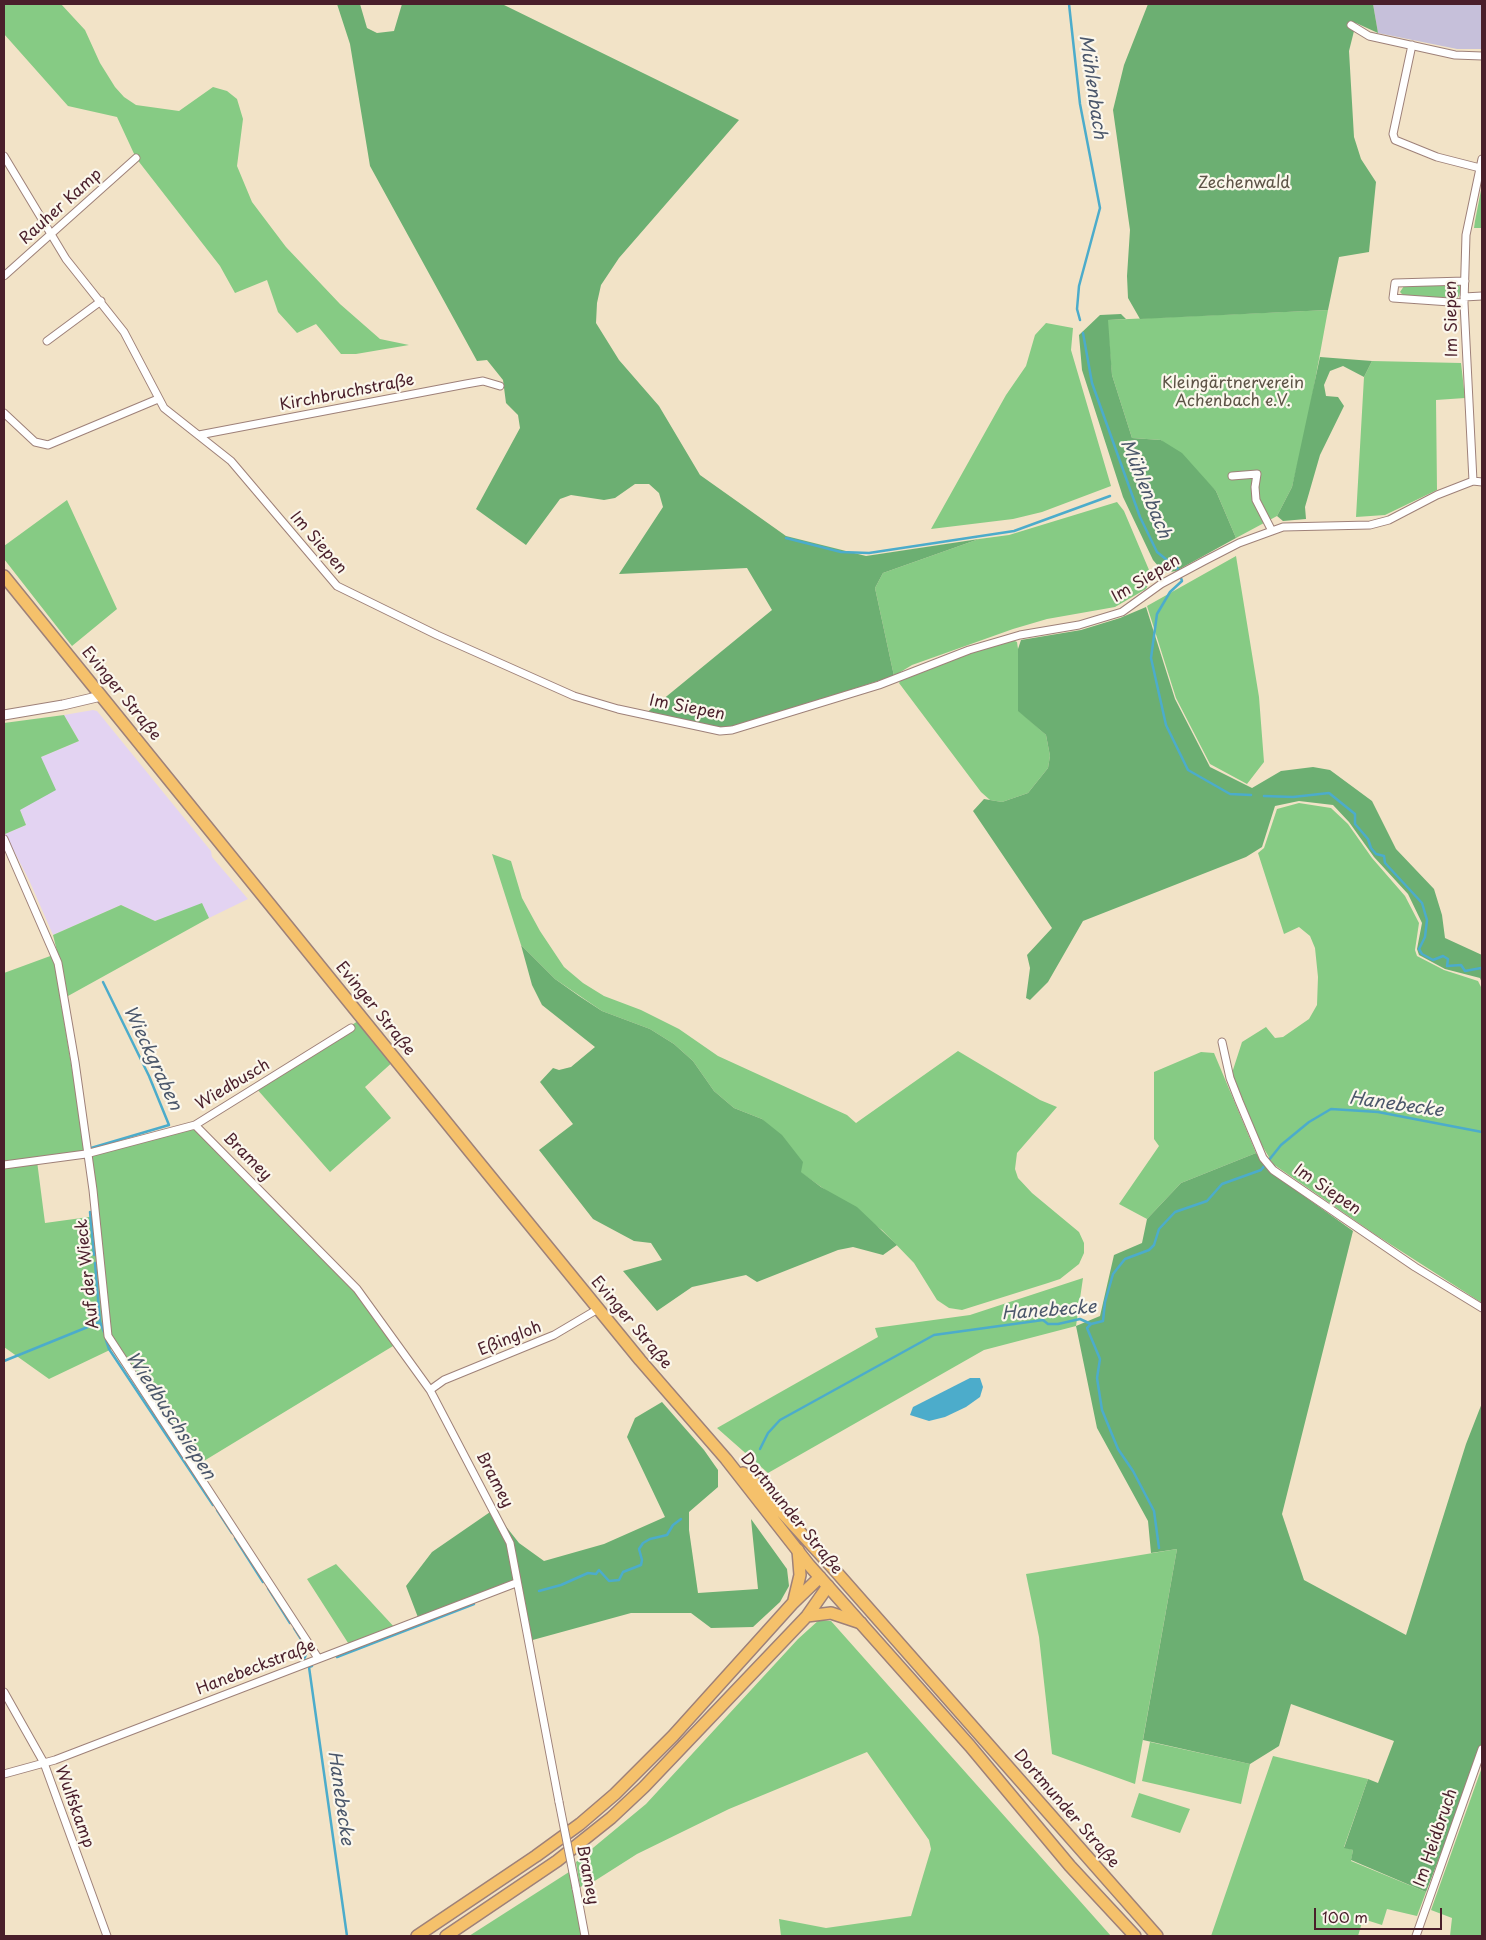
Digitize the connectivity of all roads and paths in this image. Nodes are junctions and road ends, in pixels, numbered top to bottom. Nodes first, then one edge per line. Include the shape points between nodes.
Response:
1 (1351, 25) dead end
2 (1412, 45) junction
3 (1482, 56) edge
4 (4, 156) edge
5 (136, 158) dead end
6 (1482, 159) edge
7 (1480, 168) junction
8 (51, 235) junction
9 (4, 276) edge
10 (1465, 281) junction
11 (1482, 296) edge
12 (1464, 300) junction
13 (101, 301) junction
14 (47, 341) dead end
15 (500, 386) dead end
16 (158, 399) junction
17 (4, 414) edge
18 (198, 435) junction
19 (1232, 476) dead end
20 (1473, 481) junction
21 (1482, 482) edge
22 (1272, 531) junction
23 (4, 576) edge
24 (101, 696) junction
25 (4, 715) edge
26 (4, 840) edge
27 (351, 1028) dead end
28 (1222, 1042) dead end
29 (195, 1125) junction
30 (86, 1154) junction
31 (4, 1165) edge
32 (1482, 1308) edge
33 (598, 1309) junction
34 (430, 1390) junction
35 (726, 1459) junction
36 (798, 1550) junction
37 (831, 1577) junction
38 (516, 1583) junction
39 (792, 1604) junction
40 (807, 1616) junction
41 (861, 1623) junction
42 (318, 1658) junction
43 (4, 1692) edge
44 (1482, 1749) edge
45 (44, 1763) junction
46 (4, 1774) edge
47 (108, 1936) edge
48 (417, 1936) edge
49 (446, 1936) edge
50 (585, 1936) edge
51 (1135, 1936) edge
52 (1157, 1936) edge
53 (1416, 1936) edge

1 - 2 street via 1369,36
2 - 3 street
2 - 7 street via 1393,134 1395,140 1437,157
4 - 8 street, Im Siepen
5 - 8 street, Rauher Kamp
6 - 7 street, Im Siepen
7 - 10 street, Im Siepen via 1466,235
8 - 9 street, Rauher Kamp
8 - 13 street, Im Siepen via 66,259
10 - 12 street, Im Siepen
10 - 12 street via 1395,283 1393,298
11 - 12 street
12 - 20 street, Im Siepen
13 - 14 street
13 - 16 street, Im Siepen via 128,339
15 - 18 street, Kirchbruchstraße via 483,382 466,384
16 - 17 street via 48,445 35,442
16 - 18 street, Im Siepen
18 - 22 street, Im Siepen via 231,461 328,577 356,598 574,696 720,731 872,688 969,650 1122,612 1178,575 1239,543
19 - 22 street via 1257,474 1256,500
20 - 21 street, Im Siepen
20 - 22 street, Im Siepen via 1436,495 1389,520 1370,525 1283,527
23 - 24 main road, Evinger Straße
24 - 25 street
24 - 33 main road, Evinger Straße
26 - 30 street, Auf der Wieck via 58,963
27 - 29 street, Wiedbusch
28 - 32 street, Im Siepen via 1239,1101 1263,1158 1274,1170 1415,1267
29 - 30 street, Wiedbusch
29 - 34 street, Bramey via 357,1288
30 - 31 street, Wiedbusch
30 - 42 street, Auf der Wieck via 93,1190 108,1336
33 - 34 street, Eßingloh via 554,1335 444,1380
33 - 35 main road, Evinger Straße
34 - 38 street, Bramey via 506,1531
35 - 36 main road, Dortmunder Straße
35 - 37 main road, Dortmunder Straße via 755,1484
36 - 37 main road, Dortmunder Straße
36 - 39 main road via 799,1586
37 - 39 main road
37 - 40 main road
37 - 41 main road, Dortmunder Straße
37 - 52 main road, Dortmunder Straße
38 - 42 street, Hanebeckstraße
38 - 50 street, Bramey, bridge
39 - 48 main road via 673,1736 615,1794 536,1856
40 - 41 main road via 830,1613
40 - 49 main road via 611,1818 557,1861
41 - 51 main road, Dortmunder Straße via 1070,1866
42 - 45 street, Hanebeckstraße
43 - 45 street, Wulfskamp
44 - 53 street, Im Heidbruch
45 - 46 street, Hanebeckstraße
45 - 47 street, Wulfskamp

